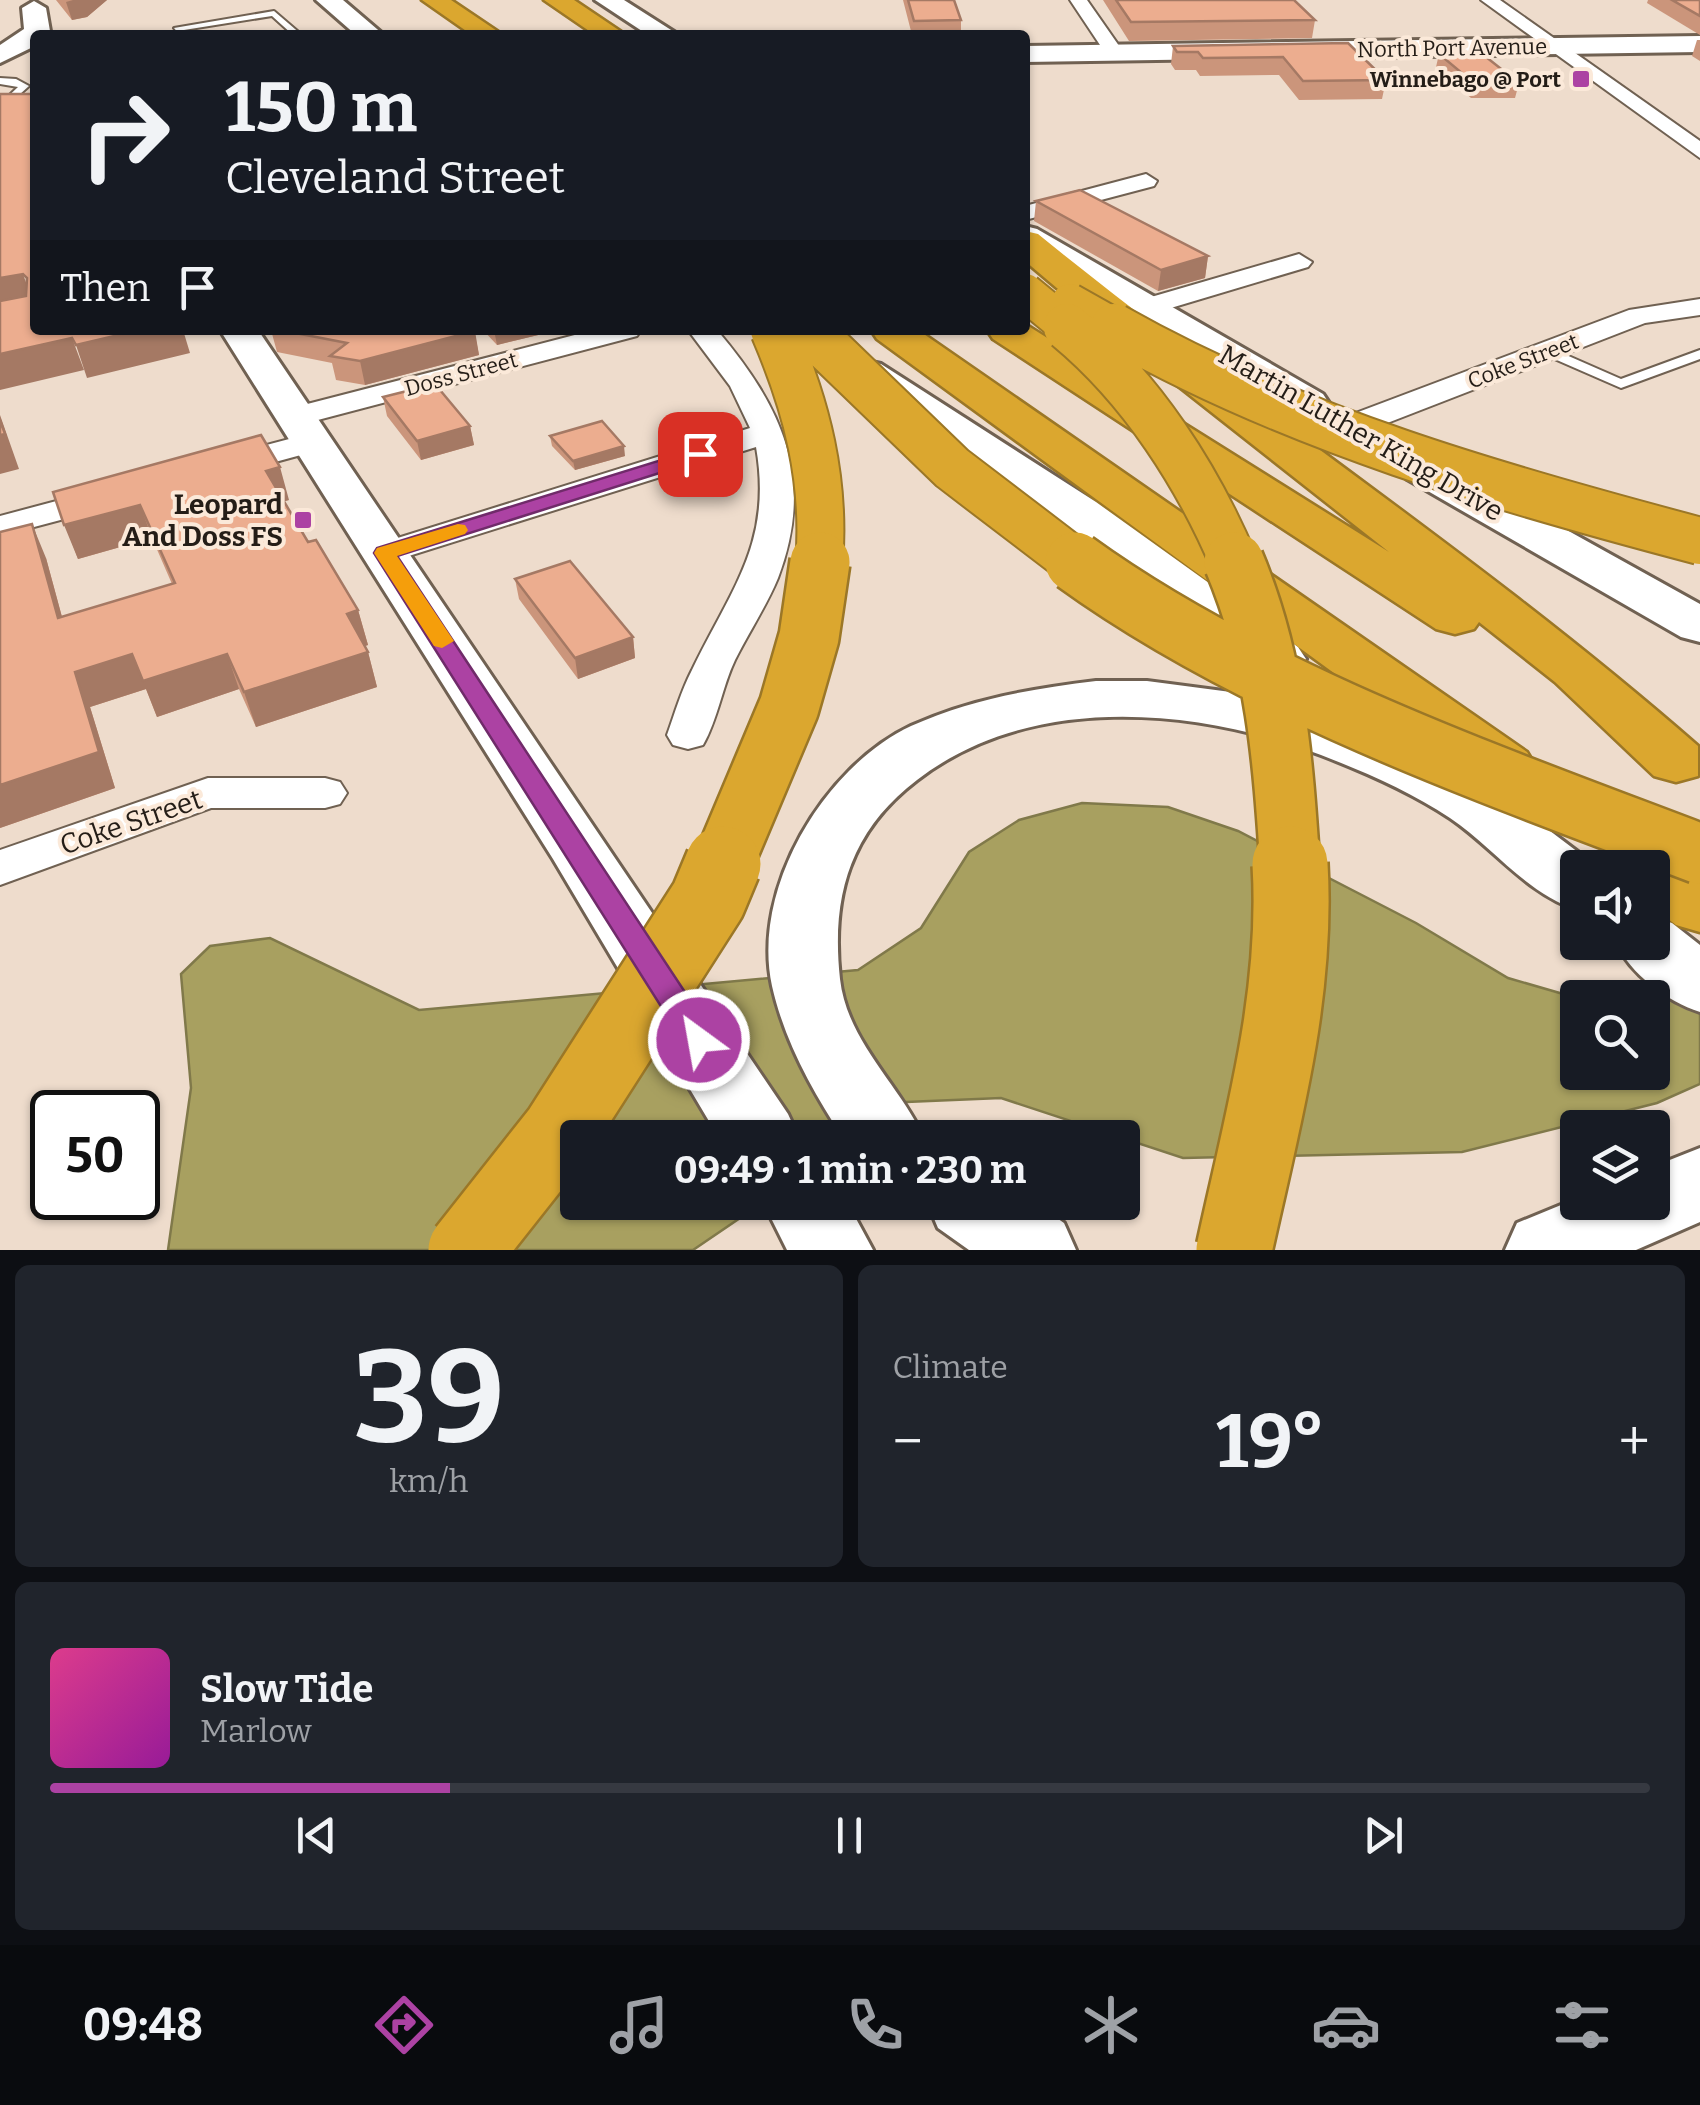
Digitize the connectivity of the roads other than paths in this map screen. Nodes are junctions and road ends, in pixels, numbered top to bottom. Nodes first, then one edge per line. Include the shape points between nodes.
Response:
1 (328, 0) edge
2 (414, 0) edge
3 (434, 0) edge
4 (538, 0) edge
5 (556, 0) edge
6 (1078, 0) edge
7 (1489, 0) edge
8 (32, 4) edge
9 (605, 19) edge
10 (37, 30) edge
11 (49, 30) edge
12 (179, 30) edge
13 (293, 30) edge
14 (365, 30) edge
15 (447, 30) edge
16 (483, 30) edge
17 (647, 30) edge
18 (30, 36) edge
19 (1700, 44) edge
20 (1552, 46) junction
21 (1114, 53) junction
22 (1030, 54) edge
23 (0, 55) edge
24 (30, 68) edge
25 (0, 69) edge
26 (0, 81) edge
27 (0, 110) edge
28 (18, 110) edge
29 (1700, 152) edge
30 (1146, 182) dead end
31 (1030, 212) edge
32 (1030, 242) edge
33 (1030, 243) edge
34 (1299, 262) dead end
35 (1030, 278) edge
36 (1030, 296) edge
37 (1700, 307) edge
38 (1144, 308) junction
39 (242, 335) edge
40 (611, 335) edge
41 (706, 335) edge
42 (776, 335) edge
43 (806, 335) edge
44 (814, 335) edge
45 (898, 335) edge
46 (1015, 335) edge
47 (1548, 351) junction
48 (1700, 354) edge
49 (1348, 427) junction
50 (303, 429) junction
51 (770, 432) junction
52 (202, 472) edge
53 (147, 487) edge
54 (0, 526) edge
55 (1700, 541) edge
56 (384, 553) junction
57 (1496, 626) junction
58 (1700, 626) edge
59 (688, 735) dead end
60 (1688, 769) edge
61 (325, 793) dead end
62 (1476, 806) junction
63 (1621, 850) edge
64 (1700, 854) edge
65 (0, 868) edge
66 (1560, 872) edge
67 (1670, 885) edge
68 (1700, 906) edge
69 (1670, 960) edge
70 (1700, 984) edge
71 (750, 1120) edge
72 (871, 1120) edge
73 (1700, 1184) edge
74 (813, 1220) edge
75 (992, 1220) edge
76 (466, 1250) edge
77 (832, 1250) edge
78 (1035, 1250) edge
79 (1234, 1250) edge
80 (1546, 1250) edge

1 - 14 main road
2 - 15 highway
3 - 16 highway
4 - 9 highway
5 - 9 highway
6 - 21 street
7 - 20 street
8 - 10 main road
8 - 11 main road
9 - 17 main road
12 - 13 lane via 274,13
18 - 23 main road
19 - 20 main road, North Port Avenue
20 - 21 main road, North Port Avenue
20 - 29 street
21 - 22 main road, North Port Avenue
24 - 25 main road
26 - 27 lane via 24,86
27 - 28 lane
30 - 31 street
32 - 38 main road, Martin Luther King Drive
33 - 57 highway
34 - 38 street
35 - 55 highway, bridge via 1218,382 1347,436 1534,498
36 - 79 highway, bridge via 1092,348 1180,455 1212,510 1247,596 1278,710 1294,911 1287,998
37 - 47 street, Coke Street via 1639,316
38 - 49 main road, Martin Luther King Drive
39 - 50 main road
40 - 50 street, Doss Street
41 - 51 street
42 - 76 highway, bridge via 801,392 818,472 820,560 809,637 789,708 708,900 560,1132
43 - 62 main road via 1079,512
44 - 64 highway, bridge via 935,455 1006,512 1088,571 1224,651 1432,751
45 - 63 highway, bridge
46 - 57 highway
47 - 48 lane via 1621,384
47 - 49 street, Coke Street
49 - 58 main road, Martin Luther King Drive
50 - 52 street, Doss Street
50 - 56 main road
51 - 56 street
51 - 59 street via 779,498 774,539 710,671
53 - 54 street
56 - 71 main road
57 - 60 highway
61 - 65 street, Coke Street via 208,793
62 - 66 main road
62 - 72 main road via 1380,754 1238,710 1092,699 1037,705 948,732 858,792 814,863 803,913 803,965 822,1039
67 - 68 highway
69 - 70 main road
73 - 80 main road
74 - 77 main road
75 - 78 main road

